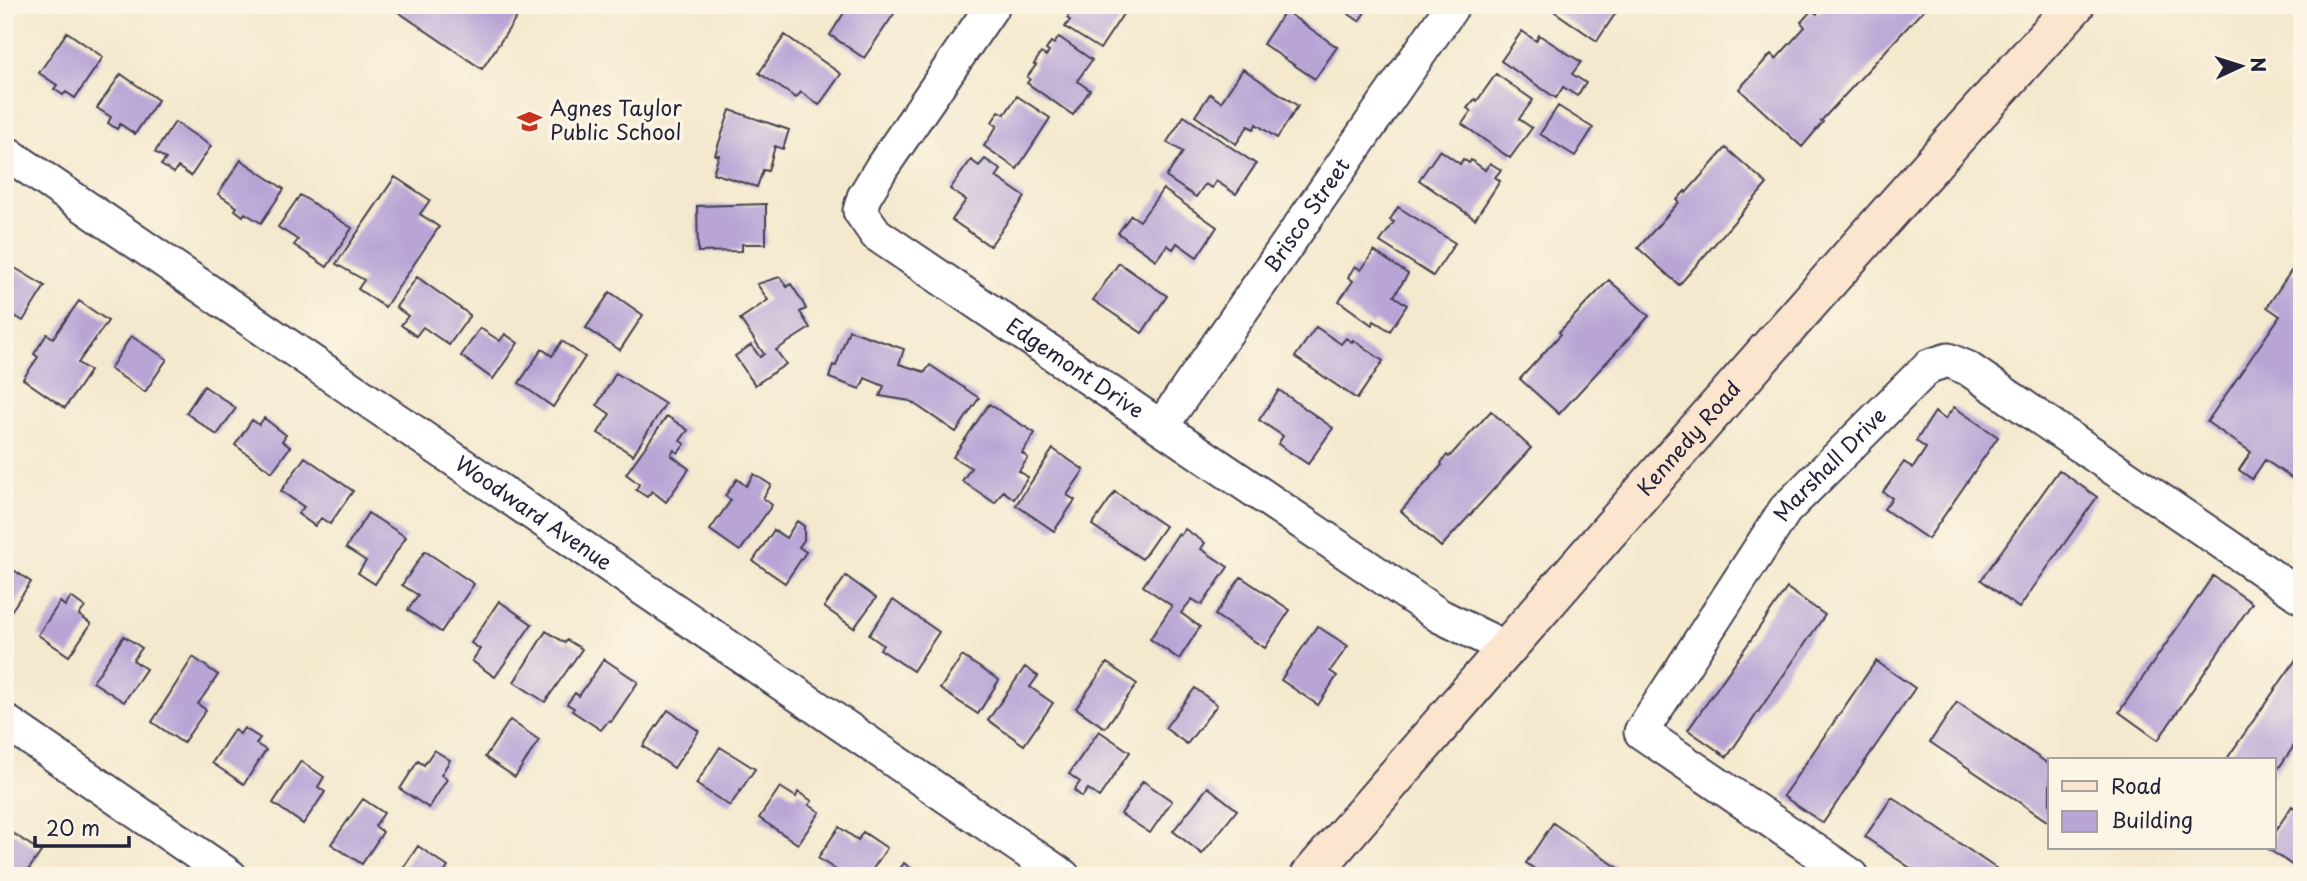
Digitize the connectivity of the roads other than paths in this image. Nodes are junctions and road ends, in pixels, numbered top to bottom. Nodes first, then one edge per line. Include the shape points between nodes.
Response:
1 (993, 5) edge
2 (1453, 5) edge
3 (2075, 5) edge
4 (5, 152) edge
5 (1161, 426) junction
6 (2302, 597) edge
7 (1506, 648) junction
8 (5, 721) edge
9 (230, 876) edge
10 (1063, 876) edge
11 (1310, 876) edge
12 (1852, 876) edge

1 - 5 street, Edgemont Drive via 881,167 860,211 876,234 906,256
2 - 5 street, Brisco Street
3 - 7 main road, Kennedy Road
4 - 10 street, Woodward Avenue
5 - 7 street, Edgemont Drive via 1440,616
6 - 12 street, Marshall Drive via 1967,368 1948,360 1929,366 1785,510 1642,732
7 - 11 main road, Kennedy Road
8 - 9 street

